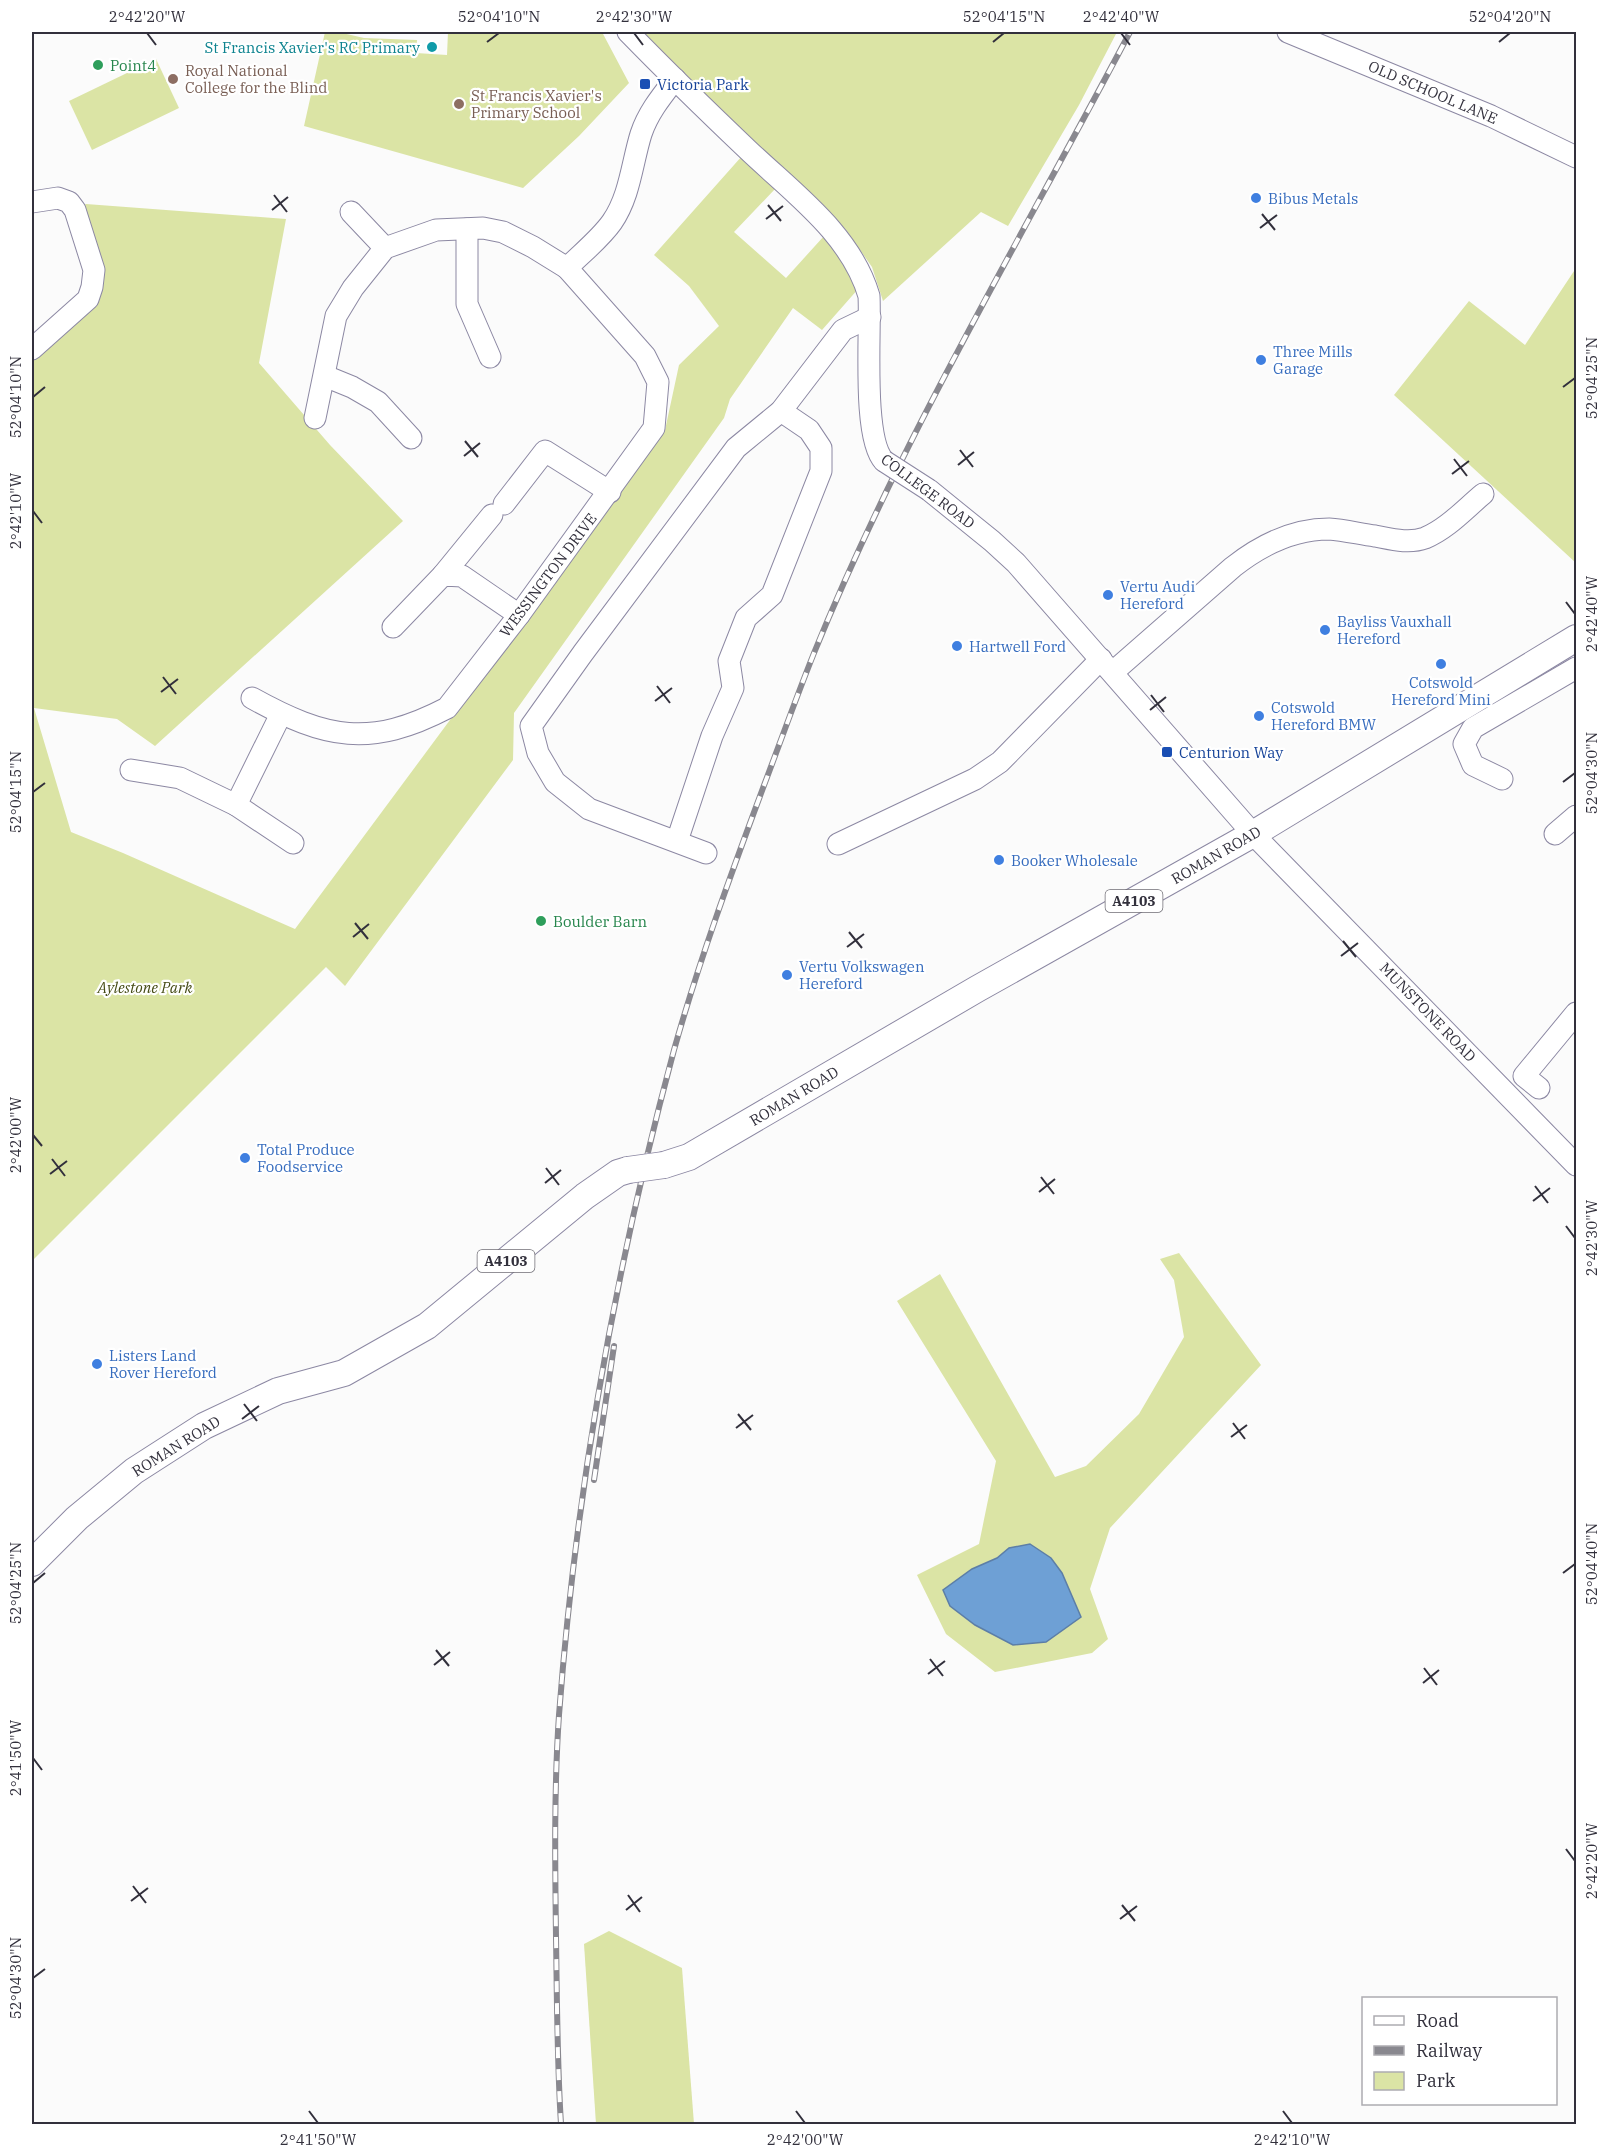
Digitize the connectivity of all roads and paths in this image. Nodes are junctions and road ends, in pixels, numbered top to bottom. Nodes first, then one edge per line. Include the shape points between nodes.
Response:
1 (628, 32) edge
2 (1288, 32) edge
3 (675, 80) junction
4 (1576, 157) edge
5 (32, 202) edge
6 (351, 212) dead end
7 (467, 228) junction
8 (385, 248) junction
9 (567, 268) junction
10 (870, 317) junction
11 (32, 350) edge
12 (490, 357) dead end
13 (325, 376) junction
14 (781, 411) junction
15 (315, 418) dead end
16 (411, 438) dead end
17 (609, 492) junction
18 (1483, 494) dead end
19 (443, 575) junction
20 (519, 615) junction
21 (393, 627) dead end
22 (1576, 638) edge
23 (1107, 666) junction
24 (1576, 668) edge
25 (252, 698) dead end
26 (281, 714) junction
27 (131, 771) dead end
28 (1502, 779) dead end
29 (236, 805) junction
30 (1576, 816) edge
31 (1253, 834) junction
32 (1556, 834) dead end
33 (677, 841) junction
34 (293, 843) dead end
35 (838, 844) dead end
36 (706, 853) dead end
37 (1572, 1027) edge
38 (1525, 1077) dead end
39 (1576, 1165) edge
40 (32, 1563) edge

1 - 3 street, COLLEGE ROAD
2 - 4 street, OLD SCHOOL LANE via 1491,116
3 - 9 street via 648,117 628,188 613,221
3 - 10 street, COLLEGE ROAD via 843,244 864,278
5 - 11 street via 58,198 69,202 94,270 88,299
6 - 8 street
7 - 8 street, WESSINGTON DRIVE via 436,230
7 - 9 street, WESSINGTON DRIVE via 502,232
7 - 12 street via 467,304
8 - 13 street via 352,288 336,316
9 - 17 street, WESSINGTON DRIVE via 645,356 658,382 654,428
10 - 14 street via 843,330
10 - 23 street, COLLEGE ROAD, bridge via 871,412 877,450 884,461 929,490 992,541
13 - 15 street
13 - 16 street via 378,402
14 - 33 street via 809,430 821,448 821,471 772,595 746,618 729,661 733,688 712,736
14 - 33 street via 736,448 531,726 538,753 555,782 588,809
17 - 19 street via 544,451
17 - 20 street, WESSINGTON DRIVE
18 - 23 street via 1447,525 1424,538 1404,541 1330,529 1301,532 1269,543 1250,553
19 - 20 street via 462,576
19 - 21 street
20 - 26 street, WESSINGTON DRIVE via 447,708 420,722 390,732 354,734 324,731
22 - 31 main road, ROMAN ROAD / A4103
23 - 31 street, COLLEGE ROAD
23 - 35 street via 992,768
24 - 28 street via 1473,728 1464,744 1473,765
25 - 26 street, WESSINGTON DRIVE
26 - 29 street
27 - 29 street via 180,778
29 - 34 street
30 - 32 street
31 - 39 street, MUNSTONE ROAD
31 - 40 main road, ROMAN ROAD / A4103, bridge via 689,1157 618,1173 427,1326 344,1373 278,1391 204,1426 134,1471 77,1518
33 - 36 street
37 - 38 street

